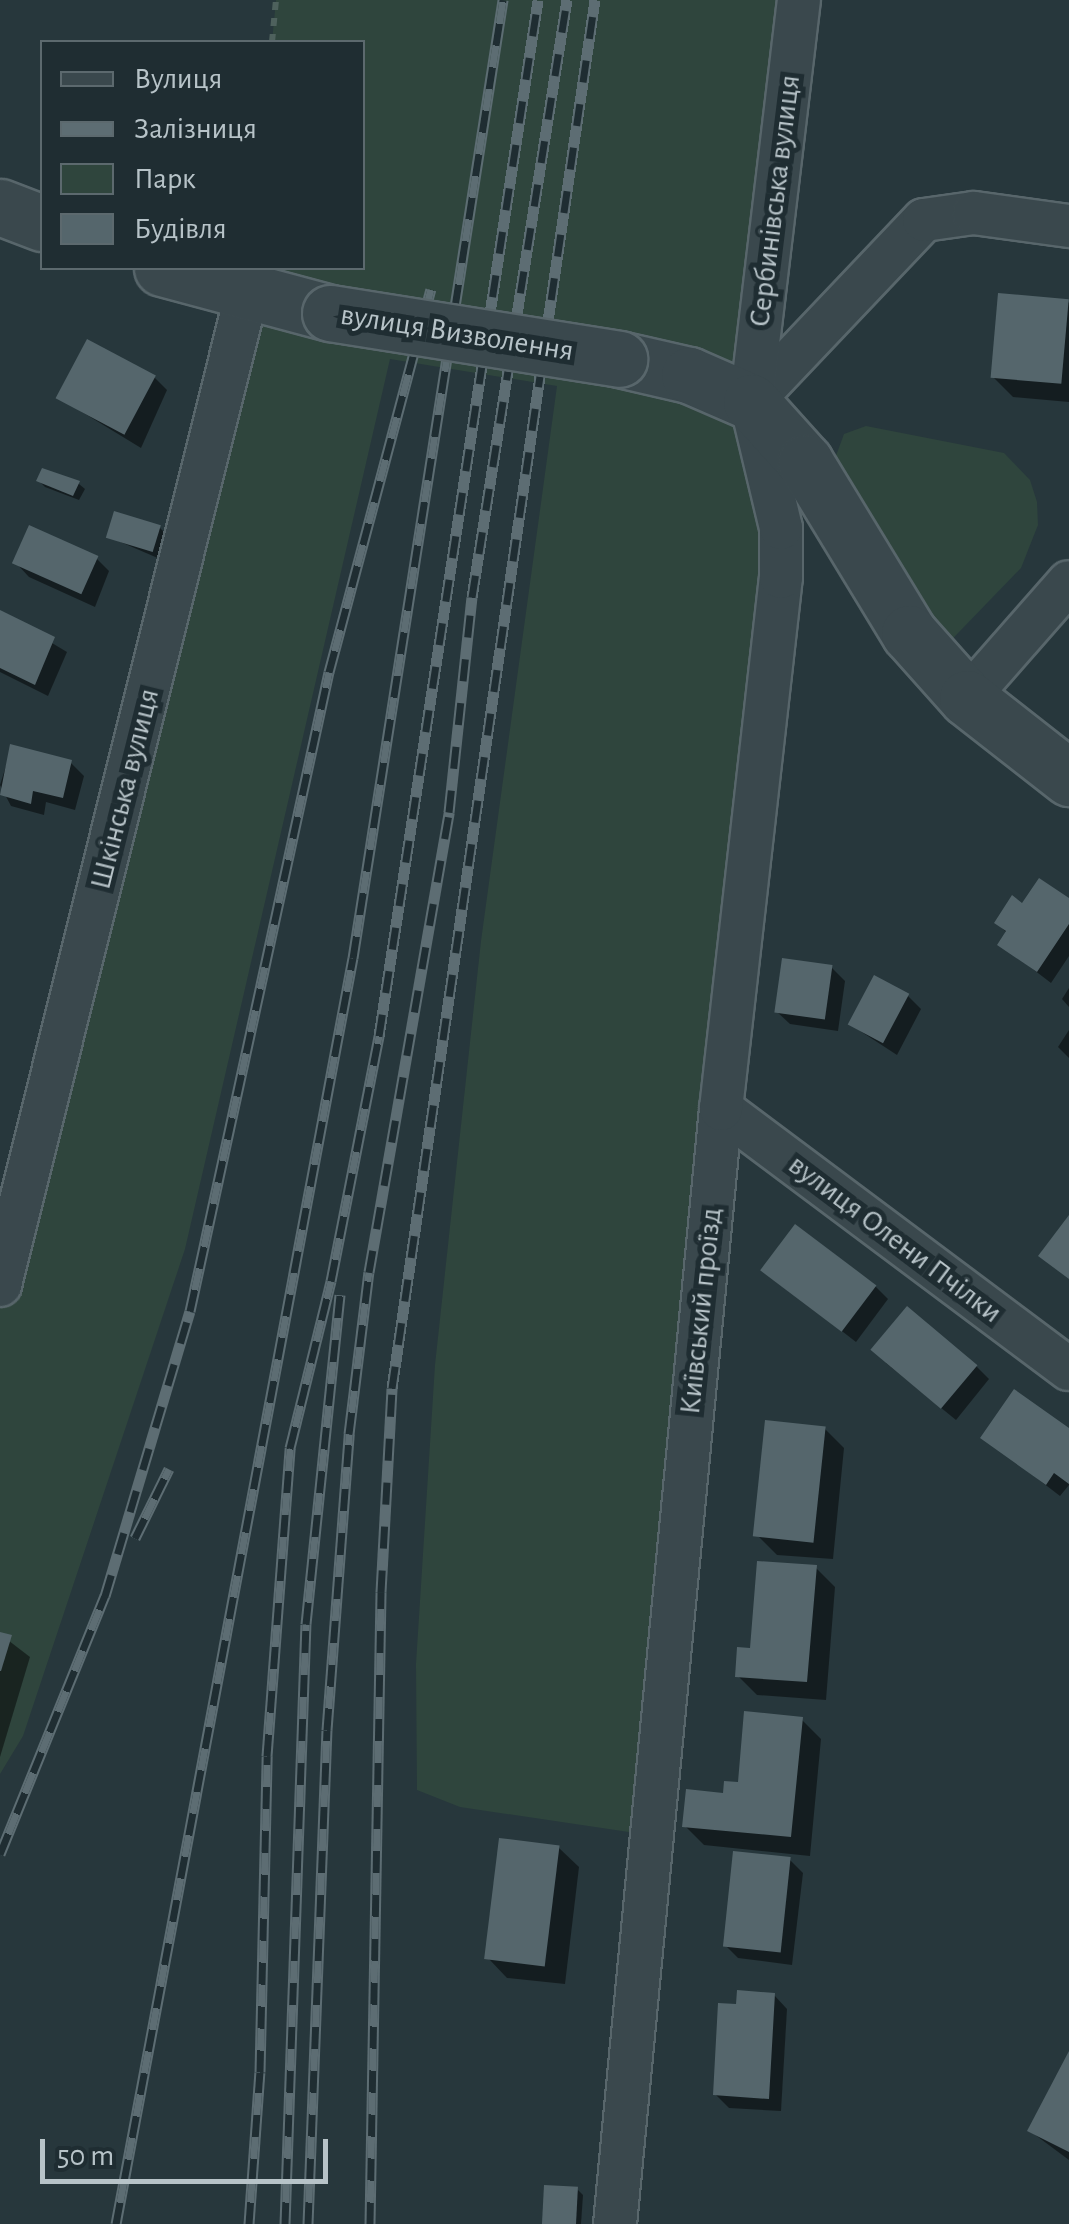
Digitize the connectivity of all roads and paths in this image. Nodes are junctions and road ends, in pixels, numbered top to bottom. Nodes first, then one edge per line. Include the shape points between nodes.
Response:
1 (276, 0) edge
2 (799, 0) edge
3 (272, 40) edge
4 (0, 206) edge
5 (40, 222) edge
6 (1069, 226) edge
7 (169, 270) edge
8 (247, 293) junction
9 (751, 402) junction
10 (1069, 582) edge
11 (967, 698) junction
12 (1069, 778) edge
13 (721, 1109) junction
14 (0, 1286) edge
15 (1069, 1369) edge
16 (615, 2224) edge

1 - 3 path
2 - 9 street, Сербинівська вулиця
4 - 5 street
6 - 9 street via 974,213 924,220
7 - 8 street, вулиця Визволення
8 - 9 street, вулиця Визволення, bridge via 330,313 619,359 689,375
8 - 14 street, Шкінська вулиця
9 - 11 street, вулиця Визволення via 804,462 909,633
9 - 13 street, Київський проїзд via 781,528 780,577
10 - 11 street
11 - 12 street, вулиця Визволення
13 - 15 street, вулиця Олени Пчілки
13 - 16 street, Київський проїзд

